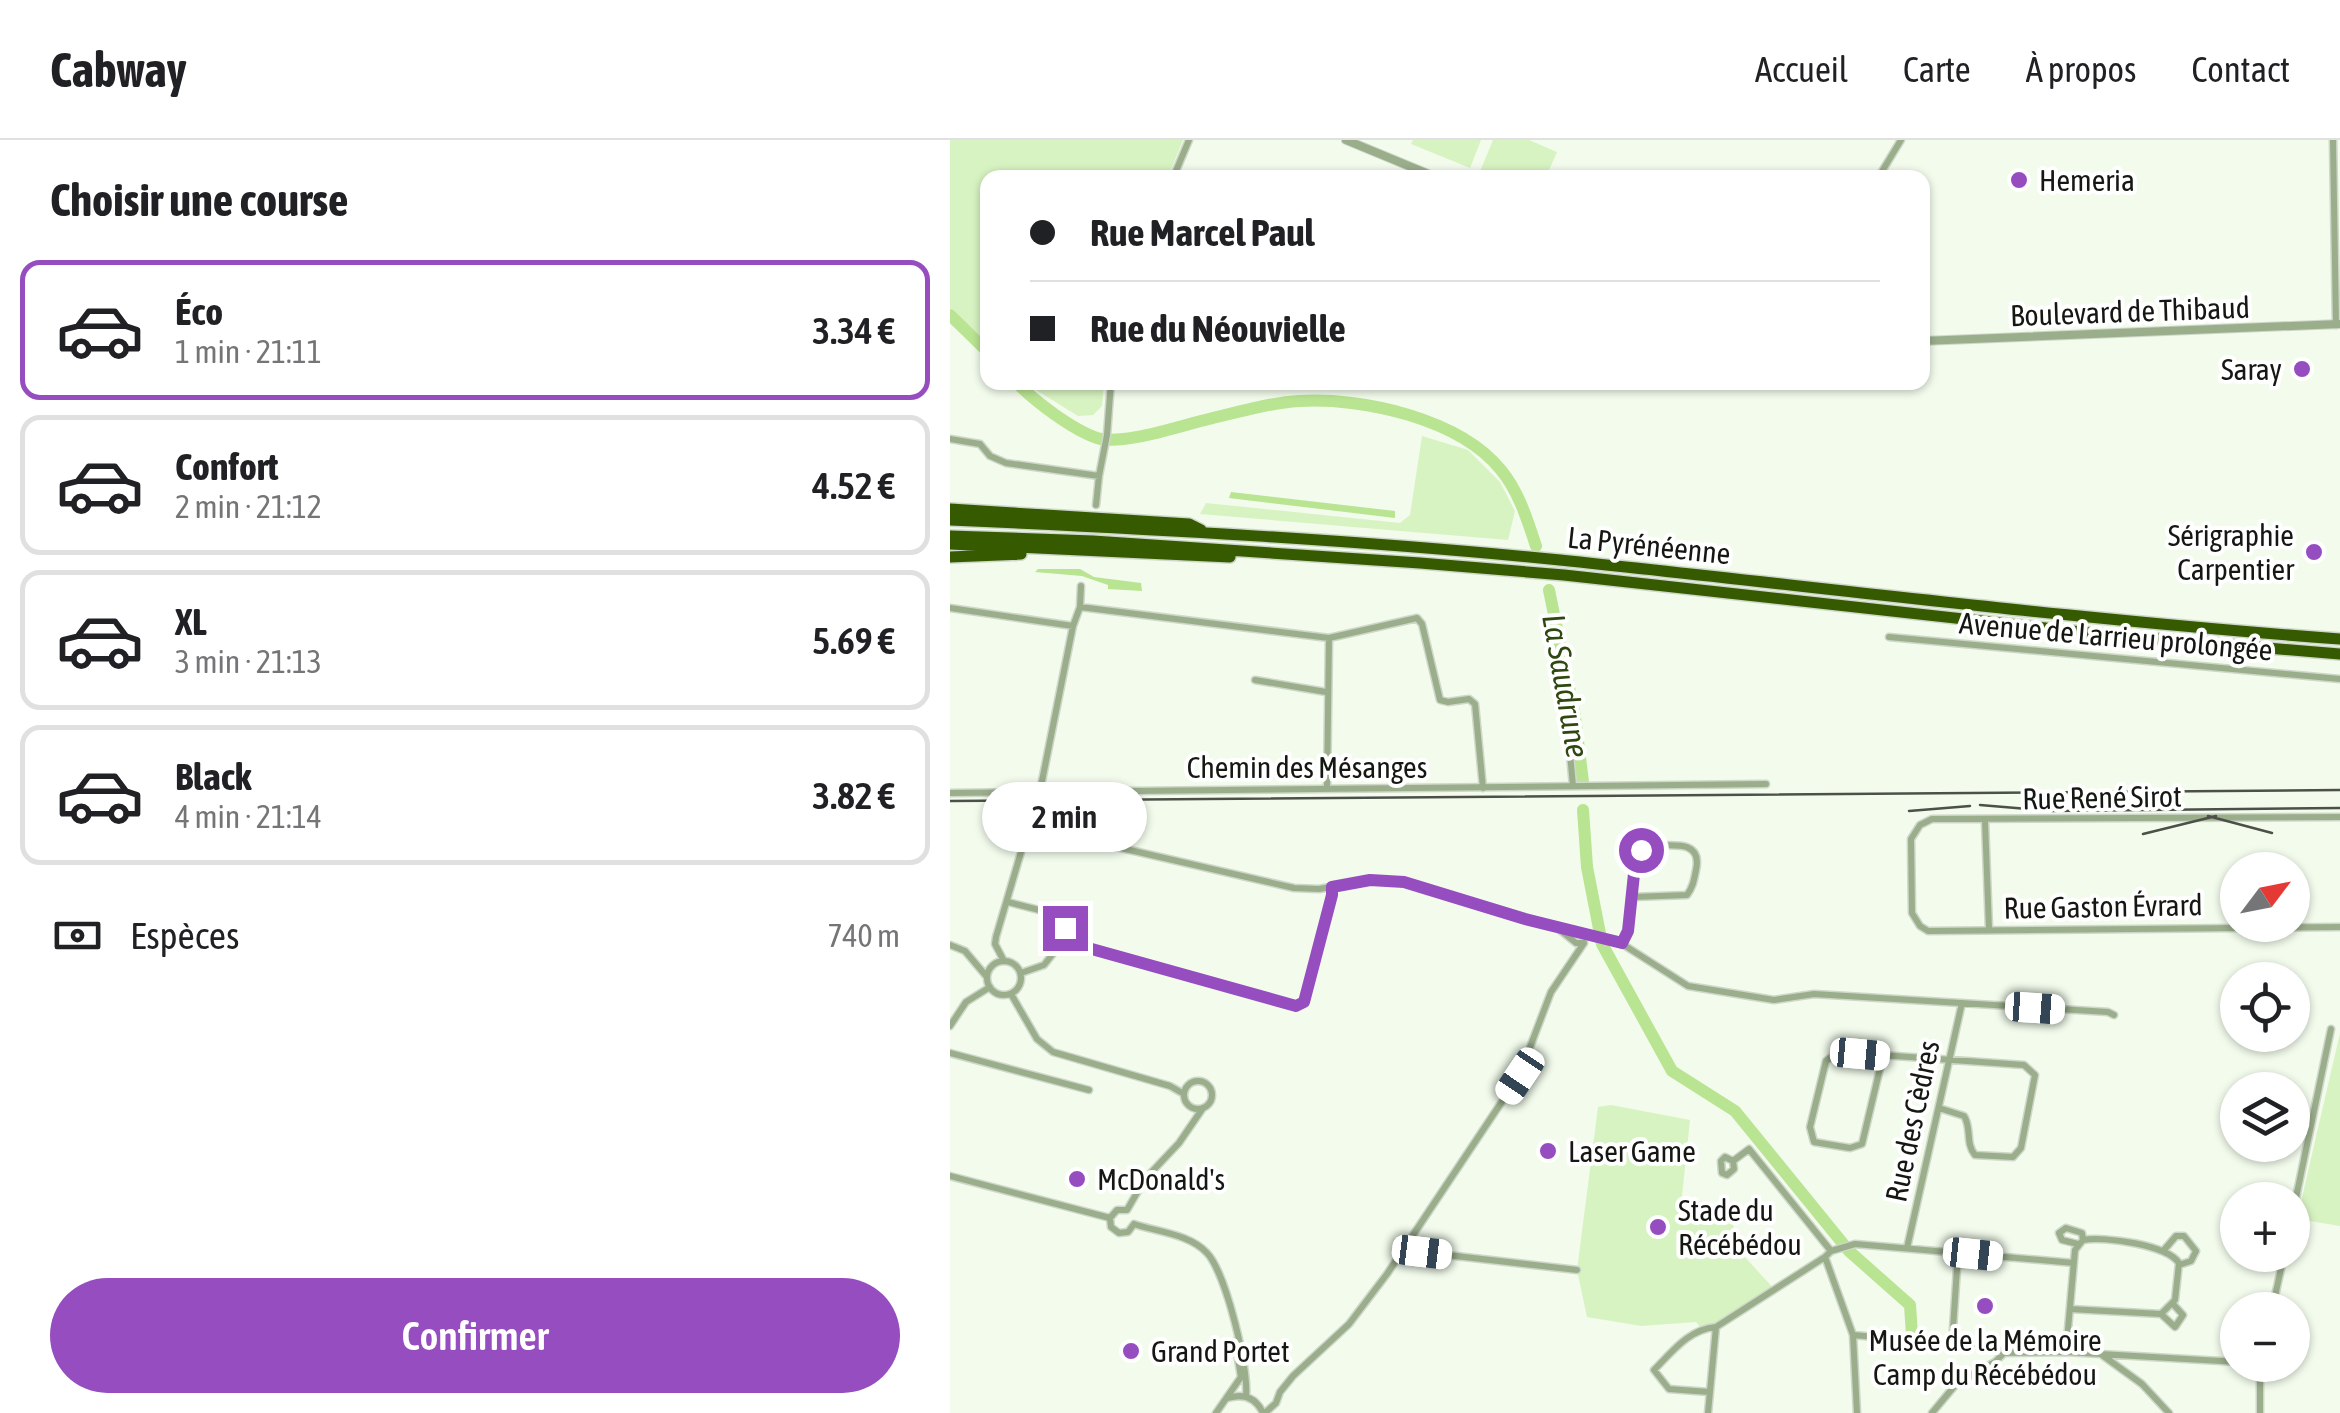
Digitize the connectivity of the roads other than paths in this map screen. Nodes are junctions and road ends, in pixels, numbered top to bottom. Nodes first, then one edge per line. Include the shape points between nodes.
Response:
1 (1189, 140) edge
2 (1346, 140) edge
3 (1901, 140) edge
4 (2333, 140) edge
5 (1176, 170) edge
6 (1419, 170) edge
7 (1883, 170) edge
8 (2337, 226) edge
9 (2338, 325) edge
10 (1930, 342) edge
11 (1110, 390) edge
12 (950, 438) edge
13 (1100, 476) junction
14 (1096, 505) dead end
15 (950, 506) edge
16 (950, 520) edge
17 (1204, 532) junction
18 (950, 536) edge
19 (950, 544) edge
20 (1083, 550) junction
21 (1312, 555) junction
22 (950, 557) edge
23 (1081, 586) dead end
24 (1080, 606) junction
25 (950, 608) edge
26 (1073, 626) junction
27 (1889, 637) dead end
28 (1329, 638) junction
29 (2340, 640) edge
30 (2340, 654) edge
31 (1255, 680) dead end
32 (2340, 680) edge
33 (1564, 690) dead end
34 (1326, 692) junction
35 (1766, 784) dead end
36 (1574, 786) junction
37 (1483, 788) junction
38 (1327, 789) junction
39 (1040, 791) junction
40 (950, 792) edge
41 (1032, 815) dead end
42 (2340, 817) edge
43 (1985, 820) junction
44 (1030, 827) junction
45 (1911, 876) joint
46 (1332, 887) junction
47 (1633, 897) junction
48 (1008, 902) junction
49 (2340, 928) edge
50 (1990, 930) junction
51 (1581, 940) junction
52 (1063, 941) junction
53 (1622, 943) junction
54 (950, 945) edge
55 (1004, 962) junction
56 (1021, 974) junction
57 (988, 978) junction
58 (990, 987) junction
59 (1011, 994) junction
60 (1962, 1003) junction
61 (2114, 1015) dead end
62 (950, 1026) edge
63 (2331, 1028) dead end
64 (950, 1053) edge
65 (1882, 1056) junction
66 (1949, 1060) junction
67 (1188, 1085) junction
68 (1170, 1086) junction
69 (1089, 1090) dead end
70 (1184, 1094) junction
71 (1188, 1105) junction
72 (1203, 1108) junction
73 (1939, 1108) junction
74 (1190, 1128) junction
75 (1733, 1162) dead end
76 (950, 1176) edge
77 (2299, 1182) edge
78 (1127, 1210) junction
79 (1110, 1218) junction
80 (1134, 1224) junction
81 (1406, 1246) junction
82 (1908, 1248) junction
83 (2164, 1250) junction
84 (1832, 1252) junction
85 (1958, 1253) junction
86 (2074, 1264) junction
87 (2179, 1266) junction
88 (1577, 1270) dead end
89 (2173, 1304) junction
90 (2070, 1309) junction
91 (2161, 1314) junction
92 (1232, 1320) junction
93 (1716, 1327) junction
94 (1853, 1336) junction
95 (1952, 1344) junction
96 (2004, 1352) junction
97 (2066, 1352) junction
98 (2102, 1354) junction
99 (2220, 1361) edge
100 (2260, 1382) edge
101 (1709, 1392) junction
102 (1279, 1394) junction
103 (1246, 1396) junction
104 (1227, 1399) junction
105 (1257, 1402) junction
106 (1216, 1413) edge
107 (1264, 1413) edge
108 (1708, 1413) edge
109 (1857, 1413) edge
110 (1932, 1413) edge
111 (2169, 1413) edge
112 (2260, 1413) edge

1 - 5 street
2 - 6 street
3 - 7 street
4 - 8 street
8 - 9 street
9 - 10 street, Boulevard de Thibaud
11 - 13 street
12 - 13 street via 980,444 1006,463
13 - 14 street
15 - 17 highway via 1190,524
16 - 17 highway, La Pyrénéenne
17 - 29 highway, La Pyrénéenne via 1542,558 2032,614
18 - 21 highway, La Pyrénéenne
19 - 20 highway
20 - 21 highway via 1303,561
20 - 22 highway
21 - 30 highway, La Pyrénéenne
23 - 24 street
24 - 26 street
24 - 28 street
25 - 26 street
26 - 39 street
27 - 32 street, Avenue de Larrieu prolongée
28 - 34 street
28 - 37 street via 1417,618 1440,700 1475,704
31 - 34 street
33 - 36 street
34 - 38 street
35 - 36 street, Chemin des Mésanges
36 - 37 street, Chemin des Mésanges
37 - 38 street, Chemin des Mésanges
38 - 39 street, Chemin des Mésanges
39 - 40 street, Chemin des Mésanges
41 - 44 street
42 - 43 street, Rue René Sirot
43 - 45 street, Rue René Sirot via 1925,821 1911,840
43 - 50 street
44 - 46 street via 1307,890
44 - 48 street
45 - 50 street, Rue Gaston Évrard via 1912,913 1920,926
46 - 51 street via 1404,882
46 - 52 street via 1304,1002 1296,1006
47 - 47 street via 1688,895 1695,850 1641,850
47 - 53 street
48 - 52 street via 1063,920
48 - 55 street via 995,944
49 - 50 street, Rue Gaston Évrard
51 - 53 street
51 - 81 street via 1543,1009 1520,1076
52 - 56 street via 1044,966
53 - 60 street via 1688,986 1774,1000 1814,994
54 - 57 street via 965,950
55 - 56 street
55 - 57 street
56 - 59 street
57 - 58 street
58 - 59 street
58 - 62 street via 966,1002
59 - 68 street via 1037,1040 1053,1052
60 - 61 street
60 - 66 street, Rue des Cèdres
63 - 77 street
64 - 69 street
65 - 65 street via 1829,1057 1810,1127 1814,1142 1862,1144
65 - 66 street
66 - 73 street, Rue des Cèdres
66 - 73 street via 2031,1069 2036,1082 2021,1148 2007,1159 1975,1154 1964,1116
67 - 68 street
67 - 70 street
67 - 72 street via 1201,1082 1211,1090
68 - 70 street
70 - 71 street
71 - 72 street
71 - 74 street
72 - 74 street
73 - 82 street, Rue des Cèdres
74 - 78 street
75 - 84 street via 1749,1149
76 - 79 street
78 - 79 street
78 - 80 street
79 - 80 street via 1119,1233
80 - 92 street via 1207,1252
81 - 88 street
81 - 102 street via 1350,1324
82 - 84 street via 1850,1246
82 - 85 street
83 - 86 street via 2080,1242
83 - 87 street
83 - 87 street via 2176,1236 2193,1244 2194,1258
84 - 93 street
84 - 94 street
85 - 86 street
85 - 95 street
86 - 90 street
87 - 89 street
89 - 91 street
89 - 91 street via 2181,1322 2171,1326
90 - 91 street
90 - 97 street
92 - 103 street via 1246,1364
92 - 104 street via 1242,1372
93 - 101 street
93 - 101 street via 1700,1328 1654,1370 1669,1389
94 - 95 street
94 - 109 street
95 - 96 street
96 - 97 street
96 - 110 street via 1957,1383
97 - 98 street
98 - 99 street
98 - 111 street
100 - 112 street
101 - 108 street
102 - 105 street
102 - 107 street
103 - 104 street
103 - 105 street
104 - 106 street
105 - 107 street

